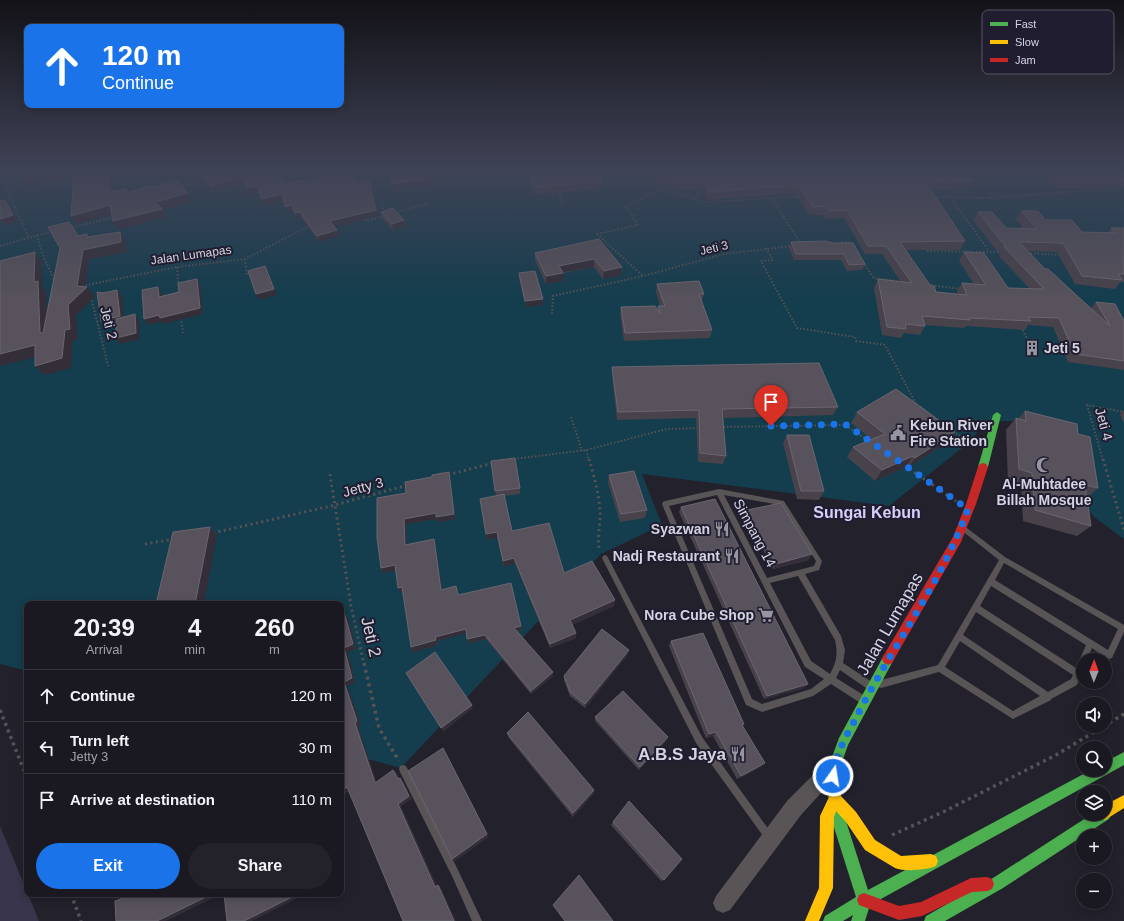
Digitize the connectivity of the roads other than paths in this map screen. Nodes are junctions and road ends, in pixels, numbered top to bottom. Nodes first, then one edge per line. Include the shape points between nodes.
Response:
1 (997, 415) dead end
2 (719, 492) junction
3 (962, 527) junction
4 (605, 558) road end
5 (1004, 559) junction
6 (800, 572) junction
7 (766, 581) junction
8 (990, 581) junction
9 (975, 607) junction
10 (959, 636) junction
11 (1090, 643) junction
12 (1086, 653) edge
13 (839, 665) junction
14 (940, 668) junction
15 (1076, 672) edge
16 (1076, 676) edge
17 (831, 679) junction
18 (872, 687) junction
19 (1048, 697) junction
20 (865, 701) junction
21 (1124, 758) edge
22 (1112, 765) edge
23 (834, 766) junction
24 (403, 769) road end
25 (1091, 777) edge
26 (835, 800) junction
27 (1124, 801) edge
28 (1112, 809) edge
29 (1093, 821) edge
30 (770, 838) junction
31 (937, 861) junction
32 (998, 884) junction
33 (864, 900) junction
34 (723, 902) dead end
35 (477, 921) edge
36 (812, 921) edge
37 (830, 921) edge
38 (858, 921) edge
39 (930, 921) edge

1 - 3 main road, Jalan Lumapas
2 - 6 lane, Simpang 14 via 782,503 819,562 817,568
2 - 7 lane, Simpang 14
2 - 17 lane via 665,504 750,702 762,708 813,692
3 - 5 lane
3 - 18 main road, Jalan Lumapas via 950,554
4 - 30 lane via 699,740
5 - 8 lane
5 - 11 lane via 1122,628 1110,655
6 - 7 lane
6 - 13 lane via 838,639 841,650
7 - 17 lane, Simpang 14 via 808,664
8 - 9 lane
8 - 11 lane
9 - 10 lane
9 - 15 lane
10 - 14 lane
10 - 19 lane
11 - 12 lane
13 - 17 lane
13 - 18 lane
14 - 18 lane
14 - 19 lane via 1013,715
16 - 19 lane via 1074,682
17 - 20 lane, Simpang 14
18 - 20 main road, Jalan Lumapas
20 - 23 main road, Jalan Lumapas
21 - 22 main road
23 - 26 main road, Jalan Lumapas via 832,786
23 - 30 street
24 - 35 lane
25 - 31 main road
26 - 31 main road via 870,845 900,864
26 - 33 main road, Jalan Lumapas via 846,848
26 - 36 main road via 827,816 826,888
27 - 28 main road
29 - 32 main road
30 - 34 street
31 - 33 main road
32 - 33 main road via 971,885 922,908 899,913
32 - 39 main road
33 - 37 main road
33 - 38 main road

